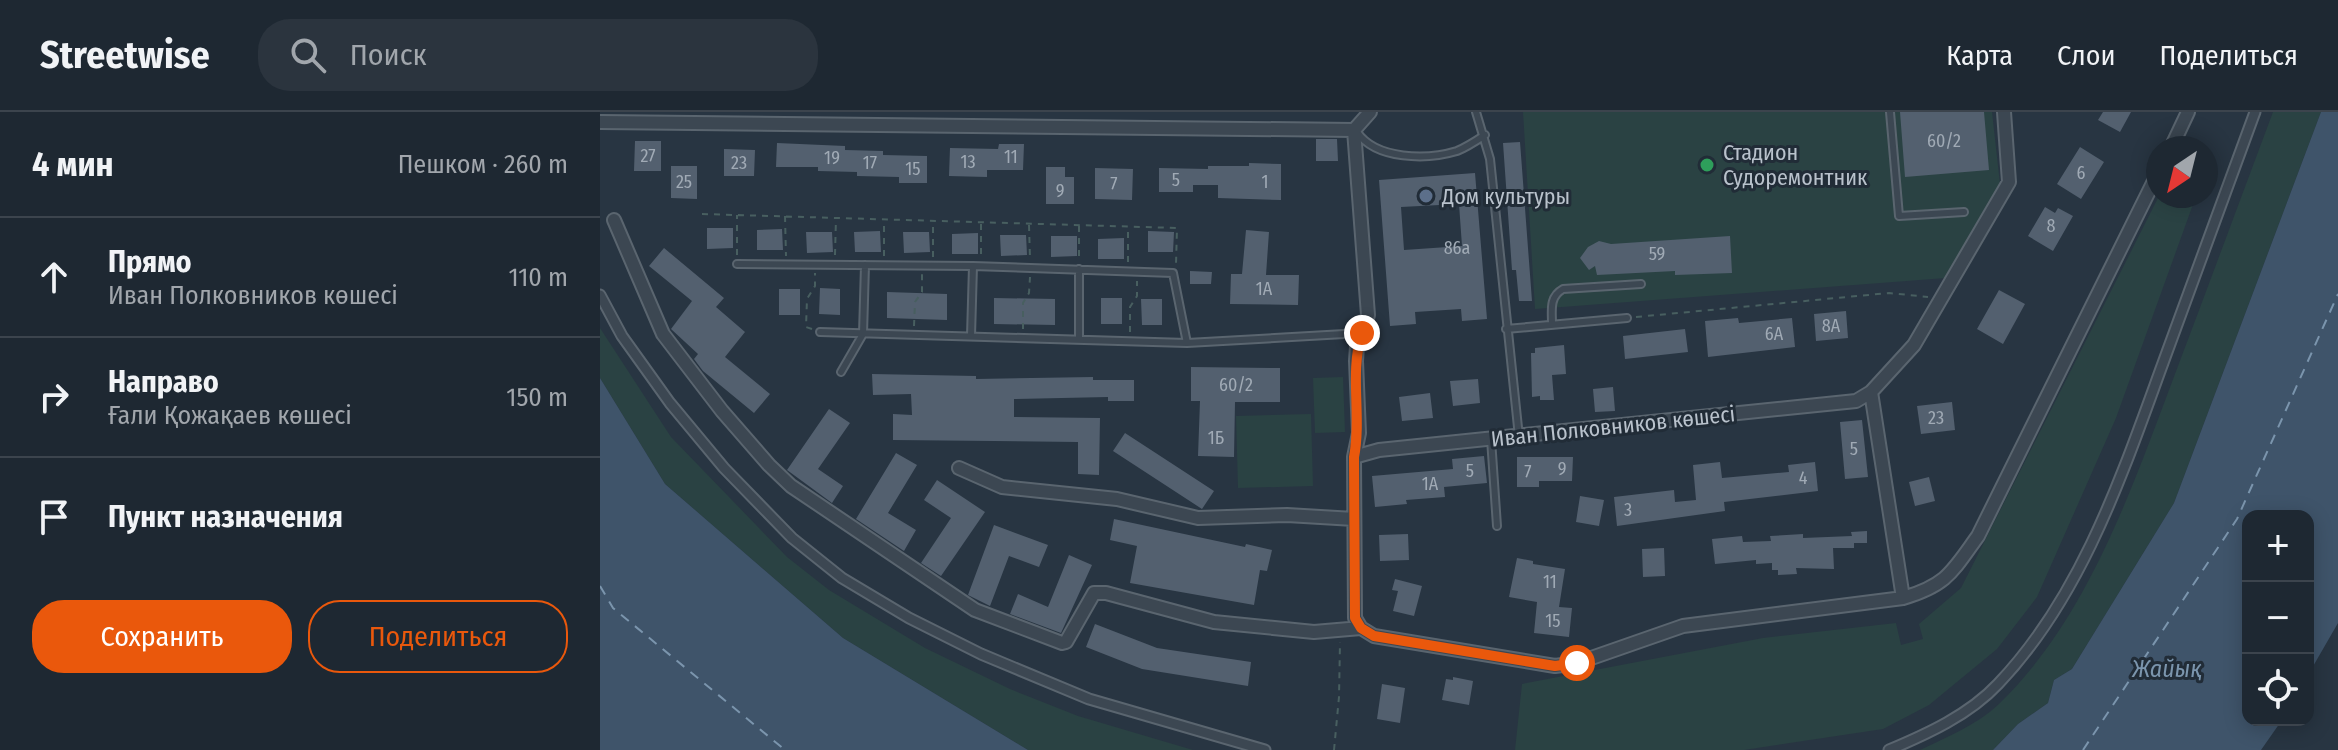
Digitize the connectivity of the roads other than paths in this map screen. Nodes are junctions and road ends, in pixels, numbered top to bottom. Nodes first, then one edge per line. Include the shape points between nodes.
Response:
1 (1370, 112) edge
2 (1476, 112) edge
3 (1890, 112) edge
4 (2004, 112) edge
5 (2188, 112) edge
6 (2255, 112) edge
7 (600, 122) edge
8 (1354, 130) junction
9 (1485, 135) junction
10 (2177, 136) edge
11 (2146, 197) edge
12 (1964, 212) dead end
13 (614, 220) dead end
14 (737, 264) road end
15 (865, 265) junction
16 (973, 266) junction
17 (1079, 269) junction
18 (1641, 284) dead end
19 (600, 295) edge
20 (1627, 318) road end
21 (1552, 324) junction
22 (1506, 329) junction
23 (820, 332) road end
24 (1362, 333) junction
25 (863, 334) junction
26 (971, 336) junction
27 (1079, 340) junction
28 (1187, 343) junction
29 (841, 372) dead end
30 (1871, 392) junction
31 (1519, 437) junction
32 (1491, 439) junction
33 (1354, 457) junction
34 (959, 468) dead end
35 (1354, 519) junction
36 (1497, 526) dead end
37 (1903, 598) junction
38 (1361, 628) junction
39 (1265, 750) edge
40 (1889, 750) edge

1 - 8 street
2 - 9 lane
3 - 12 lane via 1899,216
4 - 30 street via 2009,182 1914,345
5 - 10 street
6 - 40 street via 2127,461 2077,575 1996,686 1964,712
7 - 8 street
8 - 9 lane via 1374,149 1425,155 1456,151
8 - 24 street via 1368,315
9 - 22 lane
11 - 37 street via 1978,536 1950,574 1929,590
13 - 38 street via 663,334 769,465 791,486 975,610 1062,643 1094,593 1214,622 1314,632
14 - 15 lane
15 - 16 lane
15 - 25 lane
16 - 17 lane
16 - 26 lane
17 - 27 lane
17 - 28 lane via 1173,273
18 - 21 lane via 1563,289 1552,300
19 - 39 street via 662,392 724,468 792,538 842,578 981,654 1089,699
20 - 21 lane
21 - 22 lane
22 - 31 lane
23 - 25 lane
24 - 28 lane
24 - 33 street via 1356,361 1359,433
25 - 26 lane
25 - 29 lane
26 - 27 lane
27 - 28 lane
30 - 31 street, Иван Полковников көшесі via 1856,401
30 - 37 street
31 - 32 street, Иван Полковников көшесі
32 - 33 street, Иван Полковников көшесі
32 - 36 lane
33 - 35 street
34 - 35 street via 1002,487 1117,499 1198,518
35 - 38 street via 1355,618
37 - 38 street via 1683,626 1555,666 1374,636

